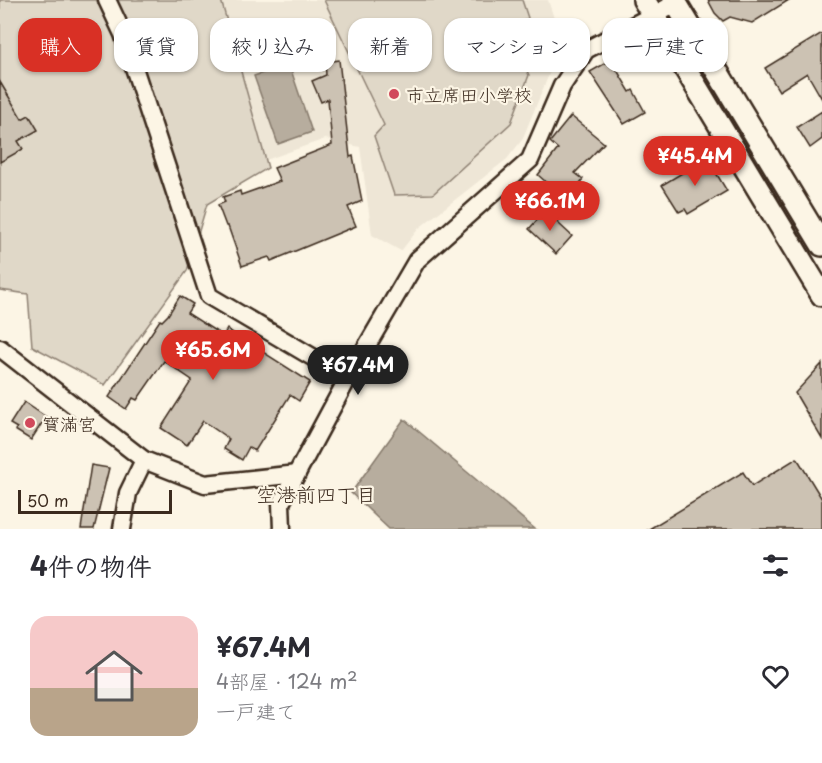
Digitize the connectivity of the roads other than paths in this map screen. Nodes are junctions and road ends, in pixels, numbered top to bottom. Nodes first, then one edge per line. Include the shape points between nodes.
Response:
1 (107, 0) edge
2 (677, 1) edge
3 (649, 8) edge
4 (822, 245) edge
5 (822, 295) edge
6 (0, 348) edge
7 (348, 378) junction
8 (144, 460) junction
9 (297, 474) junction
10 (122, 529) edge
11 (282, 529) edge

1 - 7 street via 123,34 210,296
2 - 3 street
2 - 4 street
3 - 5 street
3 - 7 street via 585,50 562,86 530,160 417,260
6 - 8 street
7 - 9 street
8 - 9 street via 205,484
8 - 10 street via 128,493
9 - 11 street via 281,503

